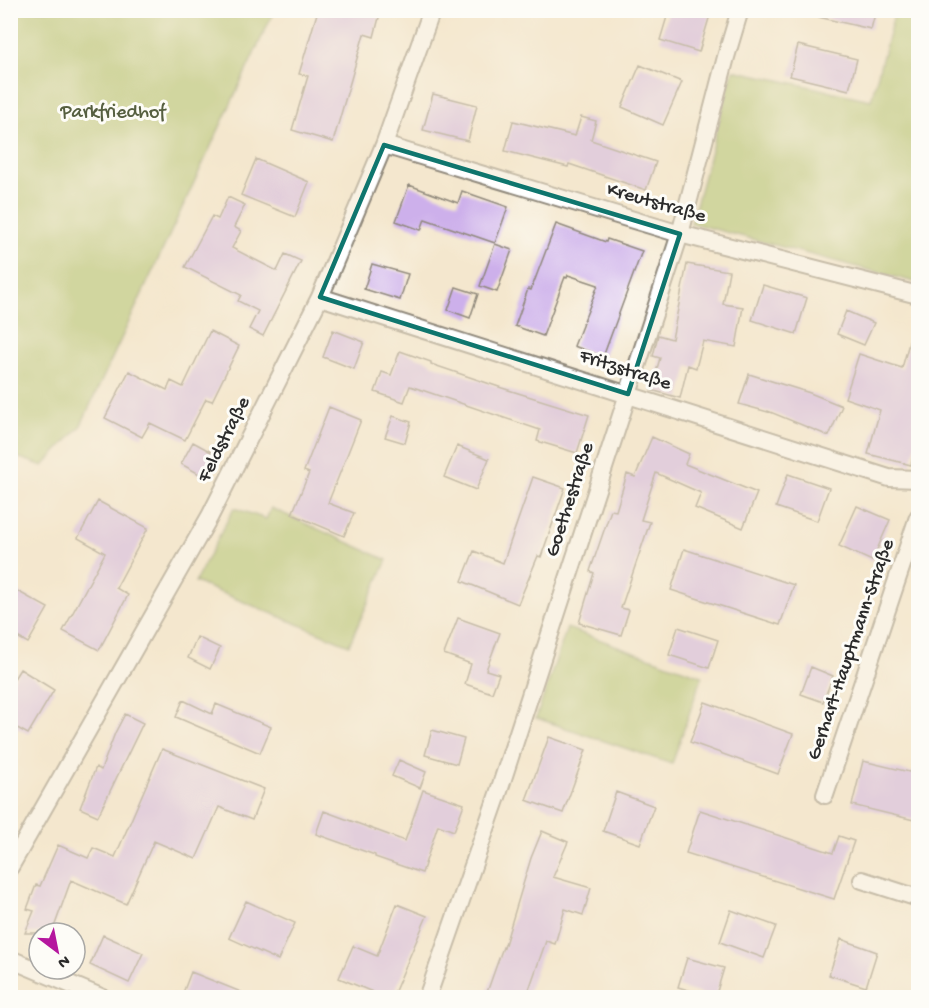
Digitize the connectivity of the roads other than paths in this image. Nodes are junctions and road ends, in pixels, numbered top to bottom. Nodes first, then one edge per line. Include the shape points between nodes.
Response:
1 (432, 10) edge
2 (740, 10) edge
3 (384, 145) junction
4 (680, 234) junction
5 (918, 295) edge
6 (320, 297) junction
7 (628, 394) junction
8 (918, 479) edge
9 (918, 517) edge
10 (825, 795) dead end
11 (10, 867) edge
12 (862, 880) dead end
13 (918, 898) edge
14 (10, 959) edge
15 (103, 998) edge
16 (428, 998) edge

1 - 3 street, Feldstraße
2 - 4 street, Goethestraße
3 - 4 street, Kreutstraße
3 - 6 street, Feldstraße
4 - 5 street, Kreutstraße
4 - 7 street, Goethestraße
6 - 7 street, Fritzstraße
6 - 11 street, Feldstraße via 210,516
7 - 8 street, Fritzstraße via 889,478
7 - 16 street, Goethestraße
9 - 10 street, Gerhart-Hauptmann-Straße
12 - 13 street
14 - 15 street

